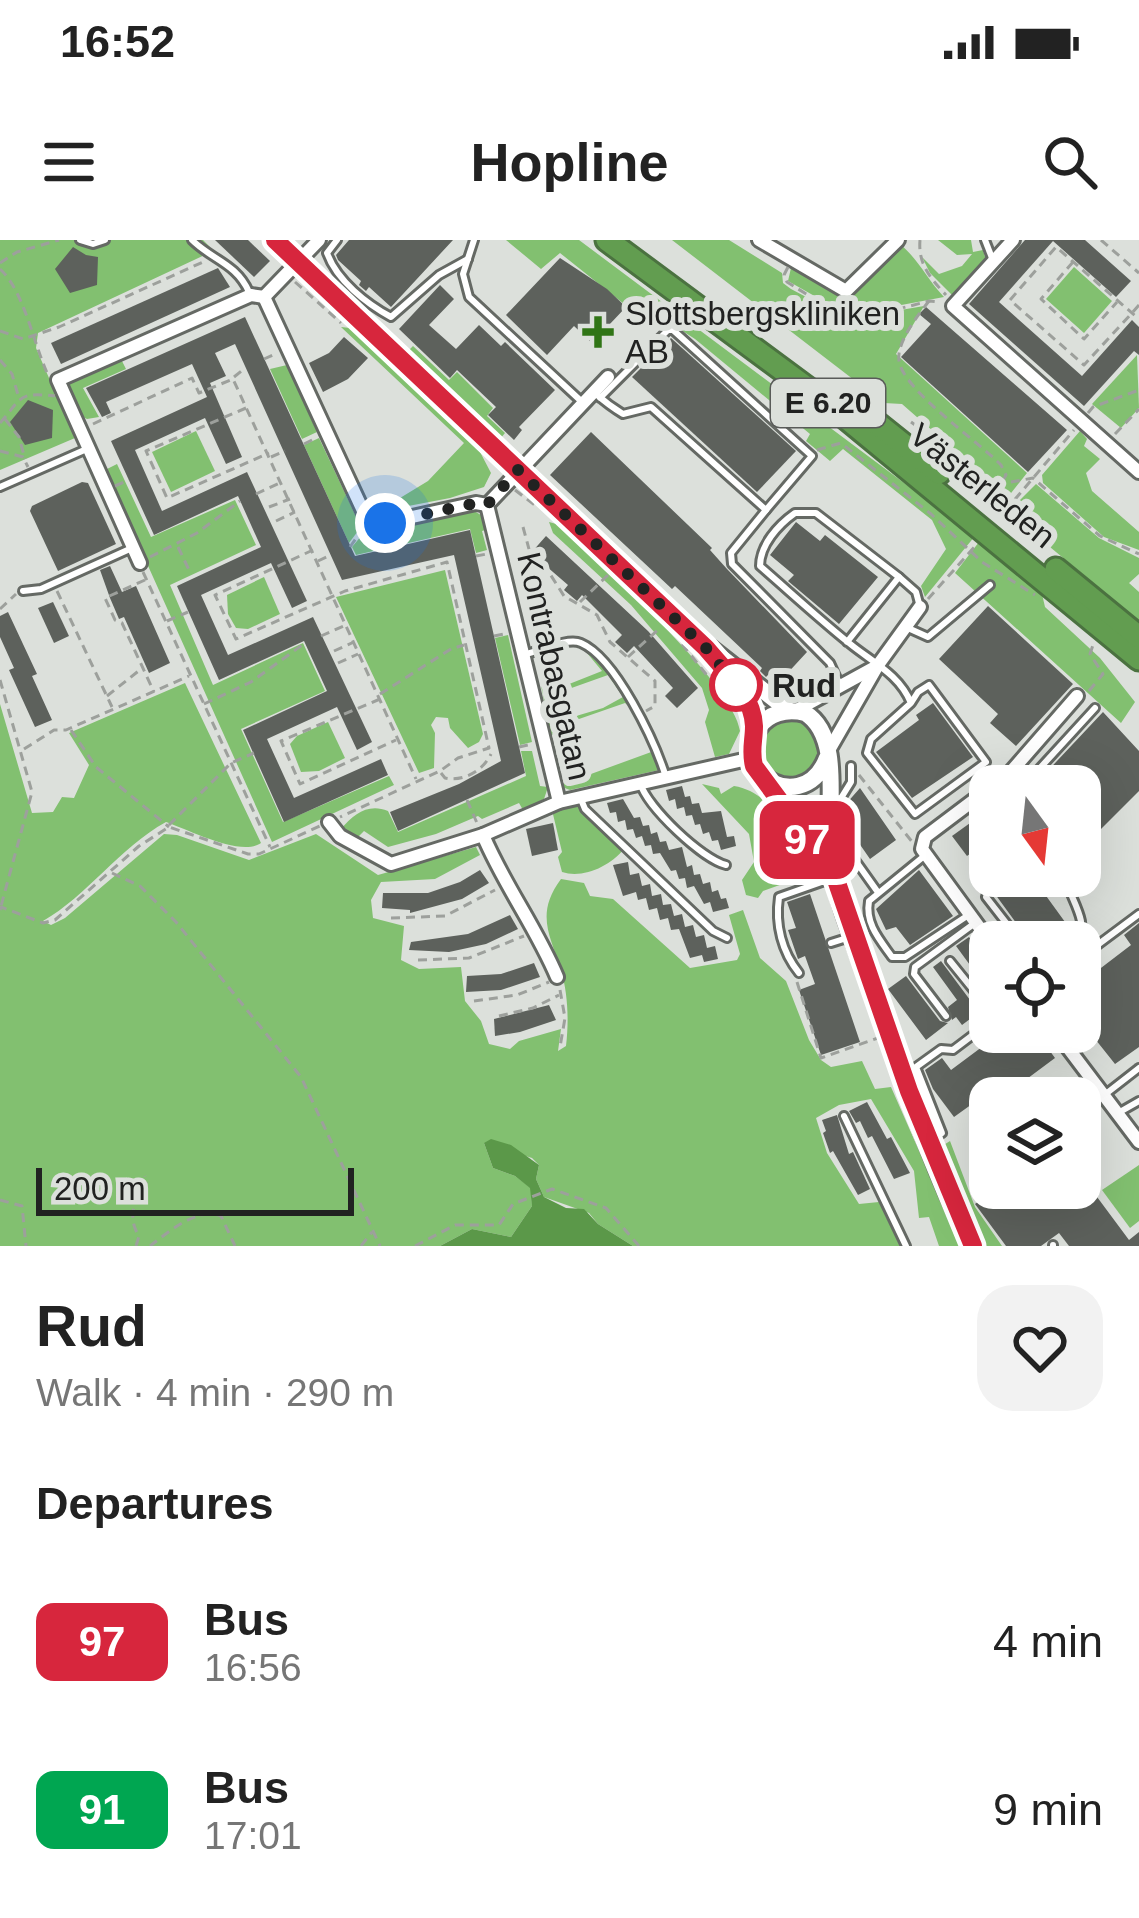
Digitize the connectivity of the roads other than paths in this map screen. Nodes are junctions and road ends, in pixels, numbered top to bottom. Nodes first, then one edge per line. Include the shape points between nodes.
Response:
1 (80, 240) edge
2 (105, 240) edge
3 (191, 240) edge
4 (275, 240) edge
5 (319, 240) edge
6 (337, 240) edge
7 (474, 240) edge
8 (607, 240) edge
9 (632, 240) edge
10 (759, 240) edge
11 (898, 240) edge
12 (985, 240) edge
13 (1013, 240) edge
14 (468, 259) junction
15 (298, 262) junction
16 (993, 262) junction
17 (257, 296) junction
18 (608, 377) dead end
19 (597, 395) junction
20 (582, 403) junction
21 (89, 448) junction
22 (518, 470) junction
23 (1139, 472) edge
24 (0, 488) edge
25 (487, 505) junction
26 (766, 510) junction
27 (135, 547) junction
28 (140, 562) road end
29 (899, 577) junction
30 (990, 585) dead end
31 (23, 591) road end
32 (920, 607) joint
33 (905, 626) junction
34 (1139, 637) edge
35 (847, 642) junction
36 (706, 648) junction
37 (524, 655) junction
38 (1139, 659) edge
39 (878, 665) junction
40 (841, 686) junction
41 (1077, 696) road end
42 (910, 703) junction
43 (1095, 708) dead end
44 (792, 710) junction
45 (754, 732) junction
46 (828, 755) junction
47 (752, 758) junction
48 (1016, 765) edge
49 (1046, 765) edge
50 (851, 766) road end
51 (666, 777) junction
52 (766, 780) junction
53 (640, 783) junction
54 (580, 797) junction
55 (559, 802) junction
56 (969, 804) edge
57 (329, 822) road end
58 (483, 836) junction
59 (924, 852) junction
60 (726, 865) dead end
61 (834, 876) junction
62 (877, 892) junction
63 (986, 897) edge
64 (1139, 914) edge
65 (973, 918) junction
66 (975, 921) edge
67 (1005, 921) edge
68 (854, 935) junction
69 (727, 938) dead end
70 (1101, 942) edge
71 (831, 943) dead end
72 (950, 961) dead end
73 (799, 974) dead end
74 (556, 977) road end
75 (969, 985) edge
76 (946, 1016) dead end
77 (969, 1037) edge
78 (1072, 1053) edge
79 (1139, 1068) edge
80 (1105, 1096) junction
81 (1101, 1099) edge
82 (1138, 1104) edge
83 (1118, 1113) junction
84 (844, 1117) dead end
85 (930, 1142) junction
86 (1139, 1142) edge
87 (906, 1246) edge
88 (973, 1246) edge

1 - 2 lane
3 - 17 lane via 234,268
4 - 15 street
5 - 15 street
6 - 14 lane via 327,253 331,263 356,295 391,317
7 - 14 lane
8 - 38 highway, Västerleden / E 6.20 via 834,407
9 - 34 highway, Västerleden / E 6.20 via 843,397
10 - 11 street via 846,291
12 - 16 lane
13 - 16 street
14 - 20 lane via 469,296
15 - 17 street
15 - 22 street
16 - 23 street via 953,306
17 - 21 street via 60,386
17 - 25 street via 364,513 385,523
18 - 19 street
19 - 20 street
19 - 26 lane via 623,414 651,406
19 - 26 lane via 673,330 812,456
20 - 22 street
21 - 24 lane
21 - 27 street
22 - 25 street
22 - 36 street
25 - 37 street, Kontrabasgatan
26 - 40 lane via 731,553 733,564 830,663
27 - 28 street
27 - 31 lane
29 - 32 lane
29 - 35 lane
29 - 35 lane via 816,513 795,514 768,540 760,566
30 - 33 lane via 928,637
32 - 33 street
33 - 39 street
35 - 39 lane
36 - 44 street
36 - 45 street via 746,697
37 - 51 lane via 580,642 619,681 652,732
37 - 55 street, Kontrabasgatan via 551,740
39 - 40 street
39 - 42 lane
39 - 46 street
40 - 44 street
41 - 48 street
42 - 42 lane via 871,739 867,753 915,814 986,762 929,685
43 - 49 lane
44 - 45 street
44 - 46 street via 820,725
45 - 47 street
46 - 52 street via 808,783 786,788
46 - 61 street
47 - 51 street
47 - 52 street
50 - 62 lane via 837,826
51 - 53 street
52 - 61 street
53 - 54 street
53 - 60 lane via 649,802 712,862
54 - 55 street
54 - 69 lane
55 - 58 street
56 - 59 street via 925,837
57 - 58 street via 391,864
58 - 74 street
59 - 62 lane
59 - 65 street
61 - 68 street
61 - 73 lane via 779,897 782,943
62 - 65 lane via 867,912 892,957
63 - 67 lane
64 - 70 lane
65 - 66 street
65 - 76 lane via 914,967
68 - 71 lane
68 - 85 street
72 - 75 lane
77 - 85 lane via 916,1067 943,1133
78 - 80 street
79 - 80 lane
80 - 81 lane
80 - 83 street
82 - 83 lane
83 - 86 street
84 - 87 lane
85 - 88 street

